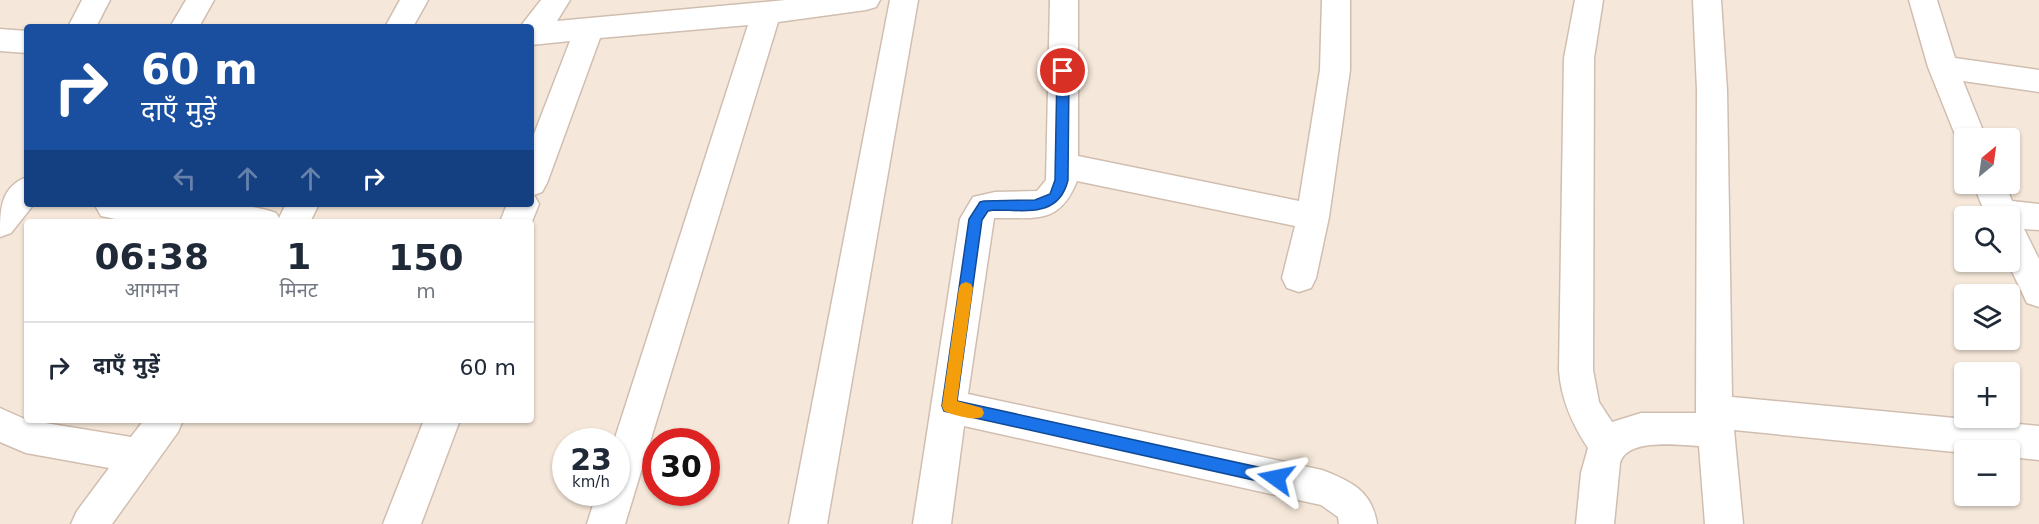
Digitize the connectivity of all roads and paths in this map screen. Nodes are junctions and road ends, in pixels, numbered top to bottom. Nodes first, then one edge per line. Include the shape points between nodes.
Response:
1 (96, 0) edge
2 (200, 0) edge
3 (414, 0) edge
4 (556, 0) edge
5 (866, 0) edge
6 (904, 0) edge
7 (1064, 0) edge
8 (1336, 0) edge
9 (1589, 0) edge
10 (1707, 0) edge
11 (1923, 0) edge
12 (753, 9) edge
13 (84, 24) edge
14 (186, 24) edge
15 (401, 24) edge
16 (589, 29) junction
17 (534, 31) edge
18 (534, 34) edge
19 (0, 40) edge
20 (24, 42) edge
21 (1943, 67) junction
22 (2039, 81) edge
23 (1967, 128) edge
24 (1062, 165) junction
25 (534, 175) edge
26 (112, 207) dead end
27 (1313, 217) junction
28 (2039, 217) edge
29 (234, 219) edge
30 (2020, 219) edge
31 (2020, 254) edge
32 (1299, 278) dead end
33 (2039, 293) edge
34 (949, 406) junction
35 (1715, 421) junction
36 (163, 423) edge
37 (441, 423) edge
38 (0, 425) edge
39 (2039, 442) edge
40 (630, 443) edge
41 (1608, 445) junction
42 (139, 456) junction
43 (612, 506) edge
44 (91, 524) edge
45 (402, 524) edge
46 (606, 524) edge
47 (808, 524) edge
48 (932, 524) edge
49 (1358, 524) edge
50 (1595, 524) edge
51 (1724, 524) edge

1 - 13 street
2 - 14 street
3 - 15 street
4 - 17 street
5 - 12 street
6 - 47 street
7 - 24 street
8 - 27 street via 1335,70
9 - 41 street via 1579,58 1576,370 1583,409
10 - 35 street via 1712,90
11 - 21 street
12 - 16 street
12 - 40 street
16 - 18 street
16 - 25 street
19 - 20 street
21 - 22 street
21 - 23 street
24 - 27 street
24 - 34 street via 1059,189 1047,202 984,206 976,219
26 - 29 street
27 - 32 street
28 - 30 street
31 - 33 street
34 - 48 street
34 - 49 street via 1322,488 1351,504
35 - 39 street
35 - 41 street via 1636,430 1615,437
35 - 51 street
36 - 42 street
37 - 45 street
38 - 42 street via 26,436
41 - 50 street via 1602,461
42 - 44 street
43 - 46 street

